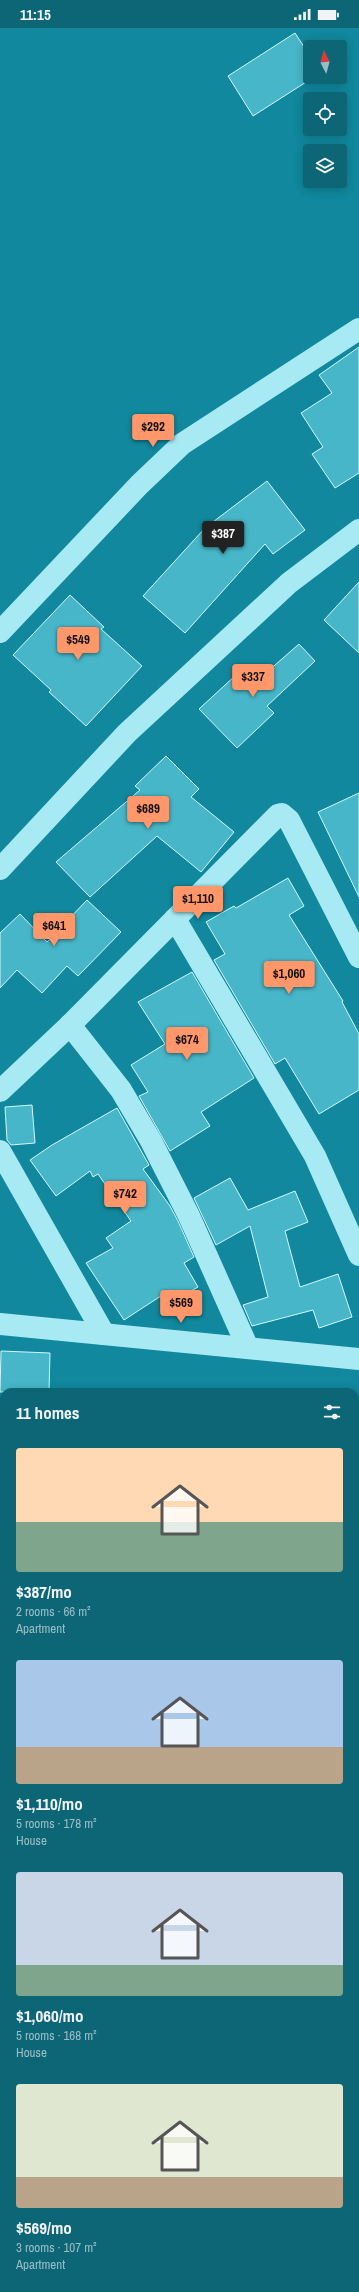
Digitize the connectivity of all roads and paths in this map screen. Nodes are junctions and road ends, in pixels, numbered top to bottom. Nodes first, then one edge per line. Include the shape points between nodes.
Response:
1 (359, 330) edge
2 (359, 530) edge
3 (0, 632) edge
4 (0, 869) edge
5 (175, 919) junction
6 (359, 957) edge
7 (70, 1025) junction
8 (0, 1091) edge
9 (0, 1151) edge
10 (359, 1255) edge
11 (0, 1324) edge
12 (104, 1334) junction
13 (248, 1348) junction
14 (359, 1359) edge

1 - 3 street via 182,444 138,486
2 - 4 street via 289,583 127,733
5 - 6 street via 272,819 282,814 289,820
5 - 7 street
5 - 10 street via 315,1156
7 - 8 street
7 - 13 street via 121,1090 151,1141 189,1216
9 - 12 street
11 - 12 street
12 - 13 street
13 - 14 street

